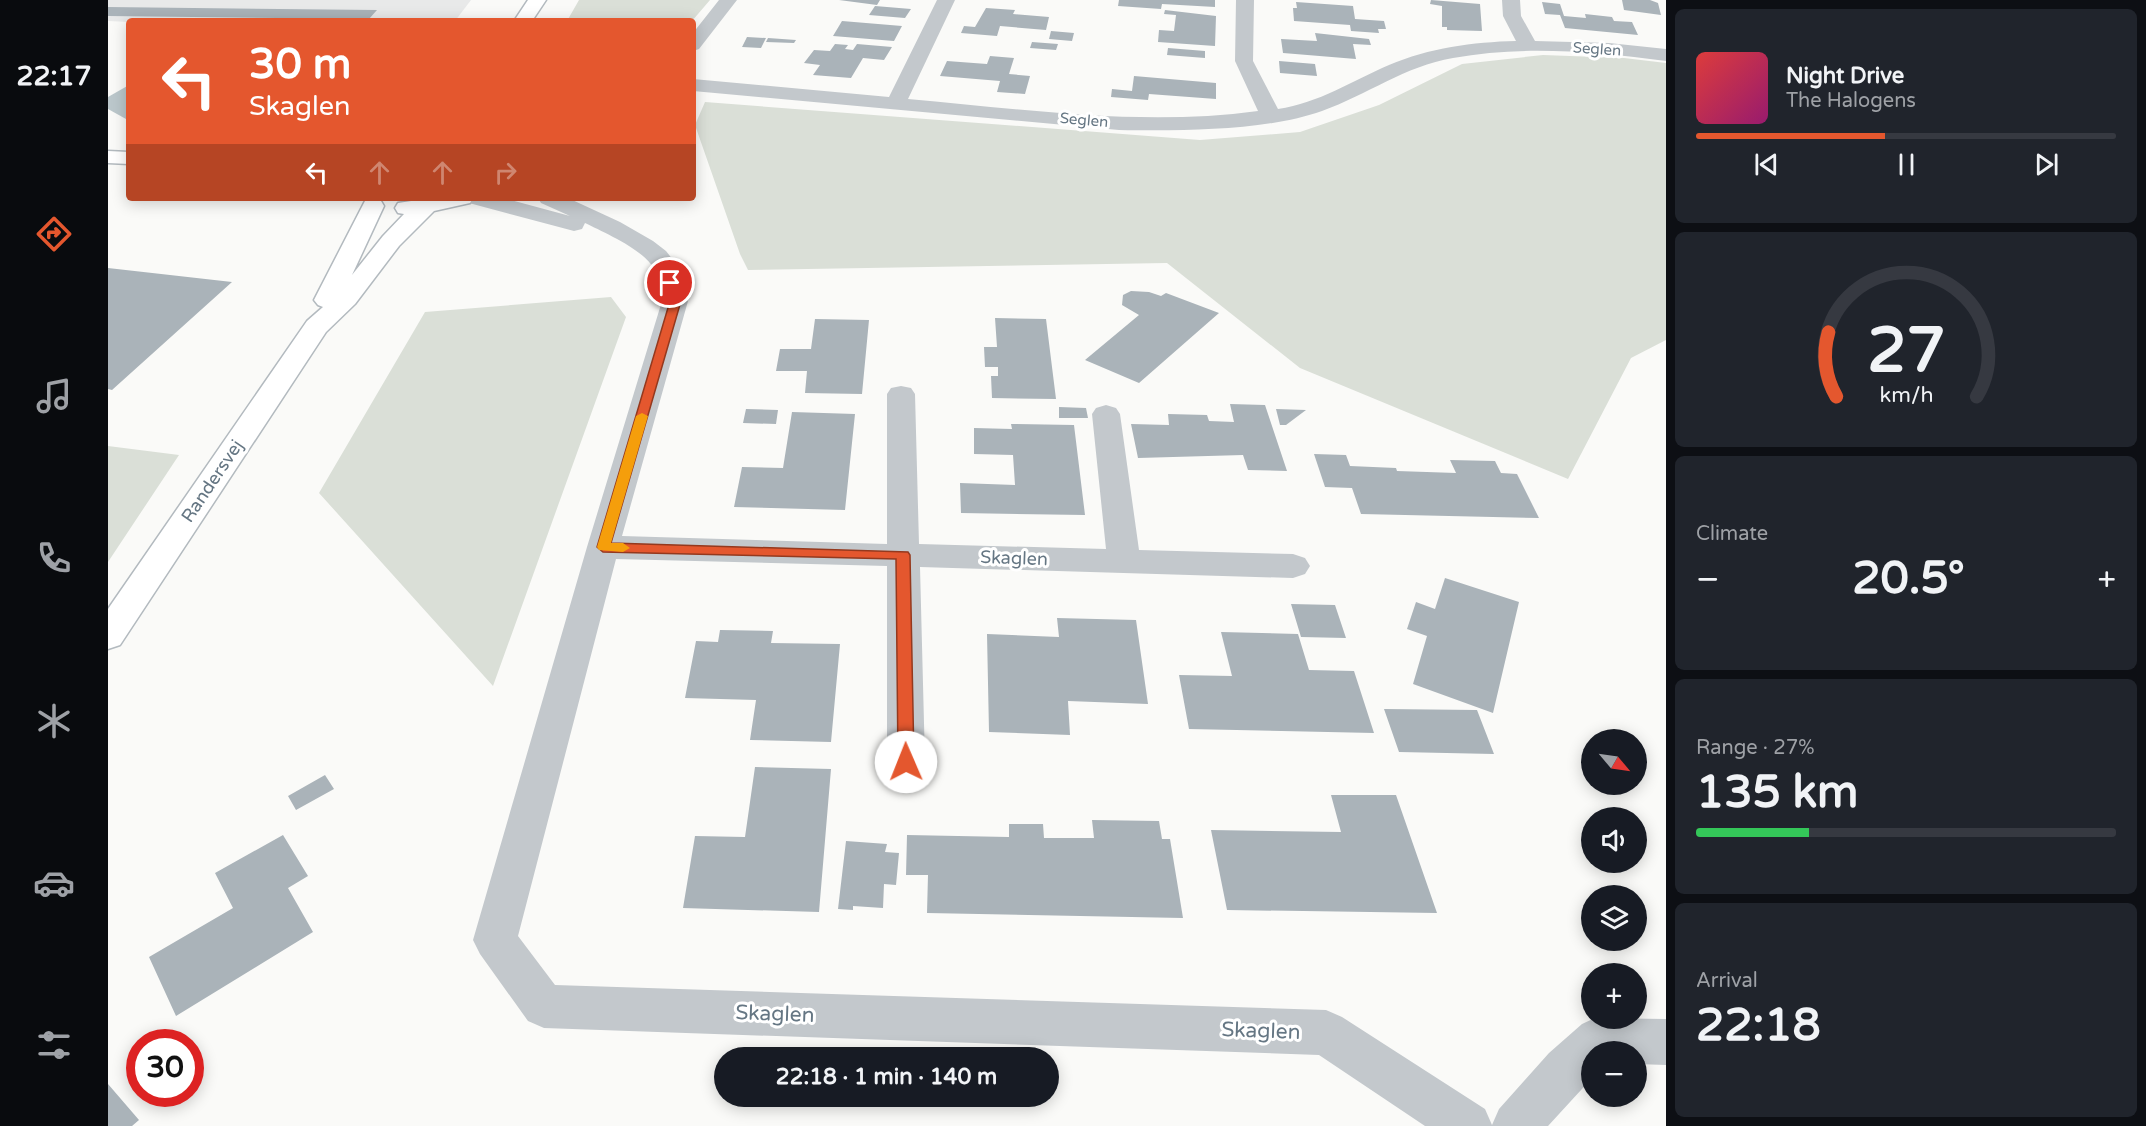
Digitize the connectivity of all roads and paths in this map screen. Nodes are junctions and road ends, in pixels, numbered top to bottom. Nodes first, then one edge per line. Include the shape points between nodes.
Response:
1 (537, 0) edge
2 (728, 0) edge
3 (946, 0) edge
4 (1245, 0) edge
5 (1511, 0) edge
6 (525, 18) edge
7 (696, 41) edge
8 (1529, 47) junction
9 (1666, 55) edge
10 (696, 85) edge
11 (896, 102) junction
12 (1271, 116) junction
13 (108, 157) edge
14 (126, 158) edge
15 (448, 201) edge
16 (489, 201) edge
17 (556, 201) edge
18 (363, 202) edge
19 (426, 206) junction
20 (610, 228) junction
21 (316, 327) junction
22 (901, 394) dead end
23 (1106, 414) dead end
24 (603, 547) junction
25 (903, 555) junction
26 (1124, 561) junction
27 (1293, 566) dead end
28 (108, 636) edge
29 (906, 762) dead end
30 (1666, 1042) edge
31 (1468, 1126) edge
32 (1516, 1126) edge

1 - 6 street
2 - 7 street
3 - 11 street
4 - 12 street via 1244,62
5 - 8 street via 1512,16
8 - 9 street, Seglen
8 - 12 street, Seglen via 1426,57 1312,108
10 - 11 street, Seglen
11 - 12 street, Seglen via 1119,124 1180,125
13 - 14 street
15 - 19 street
16 - 20 street, Skaglen via 577,224
17 - 20 street, Skaglen
18 - 19 street via 399,208
18 - 21 street, Randersvej
19 - 21 street, Randersvej
20 - 24 street, Skaglen via 645,246 664,265 675,301
21 - 28 street, Randersvej
22 - 25 street
23 - 26 street
24 - 25 street, Skaglen
24 - 31 street, Skaglen via 495,940 544,1006 1326,1033
25 - 26 street, Skaglen
25 - 29 street
26 - 27 street, Skaglen
30 - 32 street via 1598,1040

